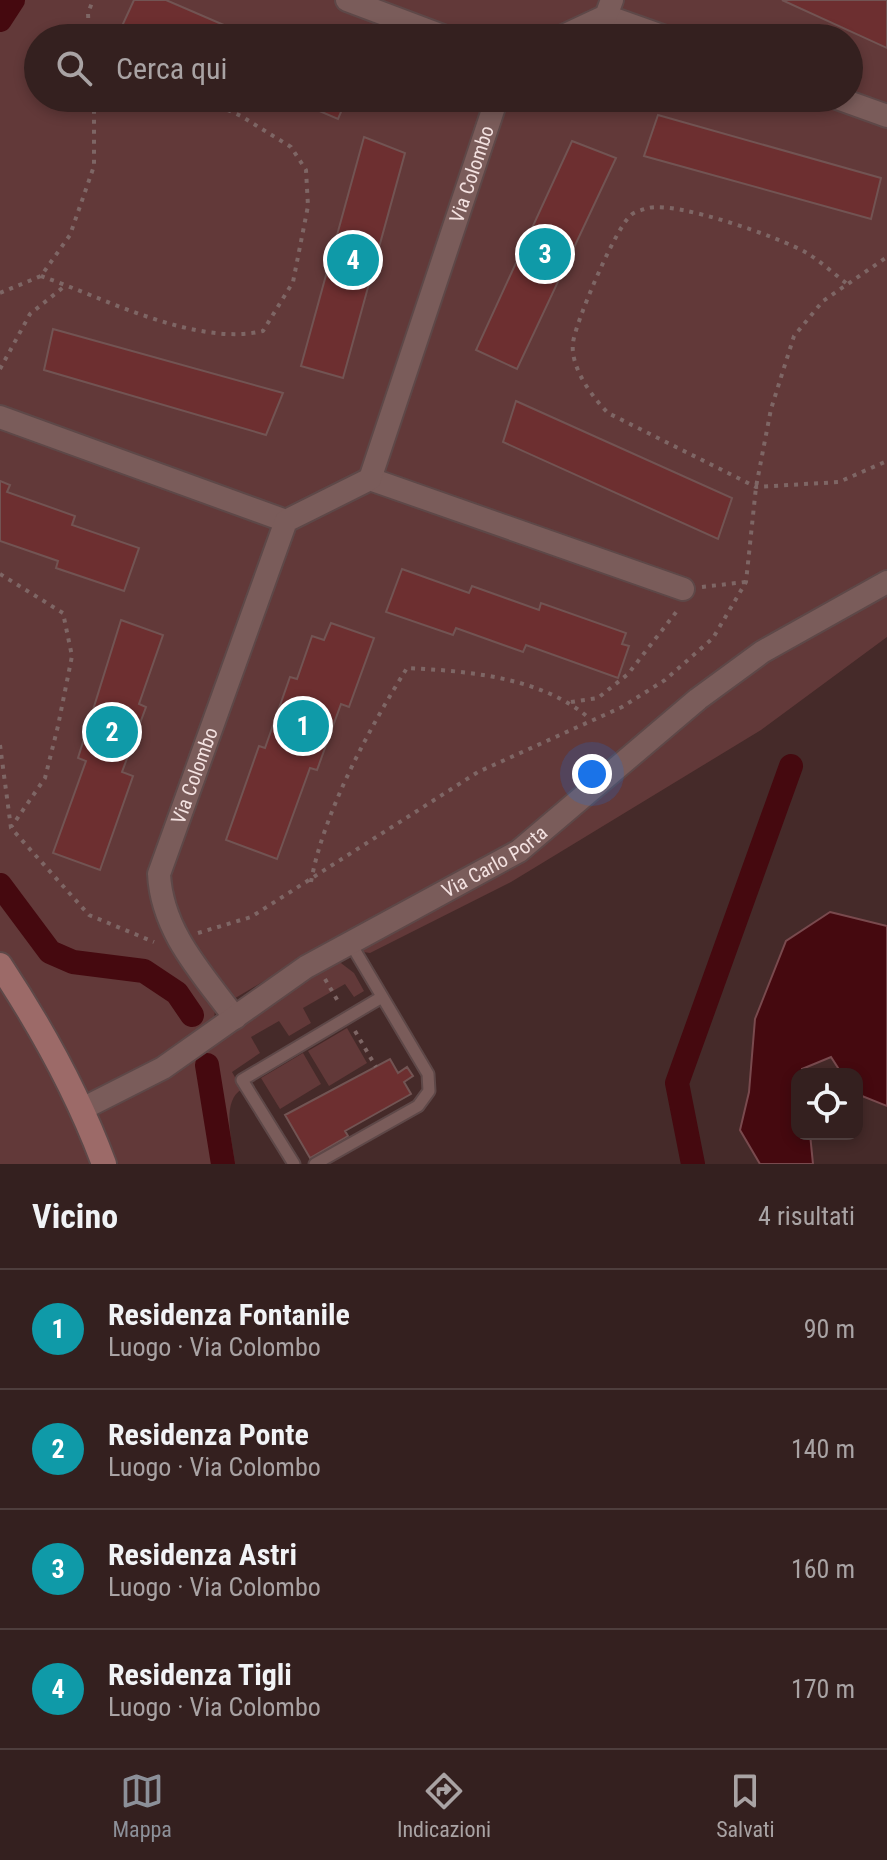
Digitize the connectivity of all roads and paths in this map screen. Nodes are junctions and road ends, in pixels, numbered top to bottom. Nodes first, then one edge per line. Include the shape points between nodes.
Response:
1 (93, 0) edge
2 (347, 0) edge
3 (609, 8) edge
4 (88, 24) edge
5 (411, 24) edge
6 (582, 24) edge
7 (640, 24) edge
8 (863, 107) edge
9 (94, 112) edge
10 (232, 112) edge
11 (492, 112) edge
12 (887, 116) edge
13 (887, 247) edge
14 (886, 258) edge
15 (41, 276) junction
16 (846, 283) junction
17 (66, 285) junction
18 (0, 293) edge
19 (0, 369) edge
20 (0, 417) edge
21 (887, 461) edge
22 (370, 479) junction
23 (756, 487) junction
24 (286, 521) junction
25 (0, 574) edge
26 (746, 582) junction
27 (887, 582) edge
28 (683, 589) junction
29 (571, 702) junction
30 (590, 719) junction
31 (0, 745) edge
32 (11, 828) junction
33 (311, 882) junction
34 (177, 939) junction
35 (351, 944) junction
36 (0, 965) edge
37 (382, 997) junction
38 (235, 1018) junction
39 (82, 1109) junction
40 (104, 1164) edge
41 (294, 1164) edge
42 (315, 1164) edge

1 - 4 path
2 - 5 street
3 - 6 street
3 - 7 street
8 - 12 street
9 - 15 path via 94,166 70,235
10 - 17 path via 291,147 306,170 308,206 293,282 263,331 239,337 169,321
11 - 22 street, Via Colombo
13 - 14 path
14 - 16 path
15 - 17 path
15 - 18 path
16 - 23 path via 794,336 771,409
16 - 23 path via 807,253 730,223 664,207 631,214 600,269 572,344 595,400 608,413
17 - 19 path via 30,314
20 - 24 street
21 - 23 path via 839,482
22 - 24 street
22 - 28 street
23 - 26 path
24 - 34 street, Via Colombo via 159,874 161,901
25 - 32 path via 63,613 72,656 45,778
26 - 28 path
26 - 30 path via 713,638 665,680 622,707
27 - 35 street, Via Carlo Porta via 762,652 698,699 519,851
28 - 29 path via 676,613 628,674 598,698
29 - 30 path
29 - 33 path via 491,676 407,668 375,720 316,853
30 - 33 path via 478,772
31 - 32 path
32 - 34 path via 89,915 156,942
33 - 34 path via 251,917
34 - 38 street, Via Colombo
35 - 37 lane
35 - 38 street, Via Carlo Porta via 306,967
36 - 39 street
37 - 41 lane via 242,1080
37 - 42 lane via 428,1074 429,1091 418,1106
38 - 39 street, Via Carlo Porta via 163,1068
39 - 40 street

